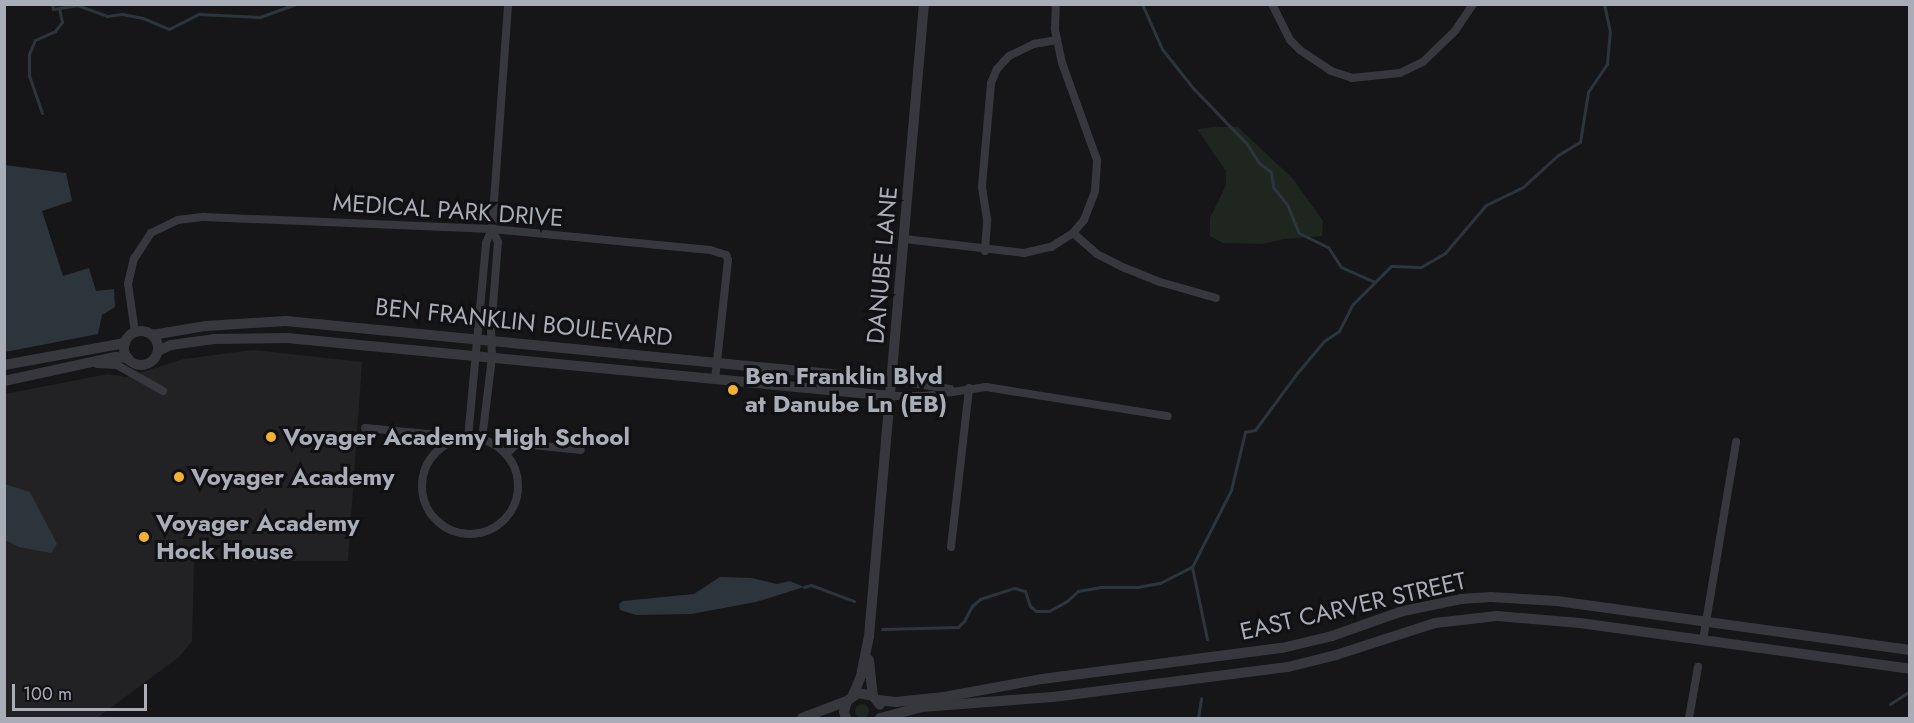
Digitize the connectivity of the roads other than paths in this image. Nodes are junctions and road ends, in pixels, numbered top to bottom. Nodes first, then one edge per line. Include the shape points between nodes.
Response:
1 (508, 4) edge
2 (924, 4) edge
3 (1056, 4) edge
4 (1272, 4) edge
5 (1473, 4) edge
6 (1057, 40) junction
7 (492, 229) junction
8 (1074, 233) junction
9 (905, 239) junction
10 (986, 251) junction
11 (1216, 298) dead end
12 (135, 332) junction
13 (152, 335) junction
14 (477, 339) junction
15 (492, 341) junction
16 (125, 343) junction
17 (158, 351) junction
18 (475, 355) junction
19 (492, 357) junction
20 (128, 358) junction
21 (716, 362) junction
22 (82, 364) junction
23 (4, 365) edge
24 (715, 378) junction
25 (892, 380) junction
26 (4, 381) edge
27 (969, 388) junction
28 (954, 390) junction
29 (163, 391) dead end
30 (891, 396) junction
31 (1168, 416) dead end
32 (365, 428) dead end
33 (468, 438) junction
34 (482, 440) junction
35 (1736, 442) dead end
36 (444, 445) junction
37 (581, 450) dead end
38 (506, 454) junction
39 (951, 547) dead end
40 (1706, 620) junction
41 (869, 636) junction
42 (1703, 640) junction
43 (1910, 650) edge
44 (1698, 667) dead end
45 (1910, 669) edge
46 (850, 698) junction
47 (875, 698) junction
48 (802, 718) edge
49 (846, 718) edge
50 (880, 718) edge
51 (1689, 718) edge

1 - 7 street
2 - 9 street, DANUBE LANE
3 - 6 street
4 - 5 street via 1290,40 1300,50 1331,71 1352,78 1400,73 1423,62 1455,31
6 - 8 street via 1097,160 1098,175 1090,207
6 - 10 street via 1034,44 1009,56 991,83 982,186
7 - 12 street, MEDICAL PARK DRIVE via 204,217 178,220 151,233 134,260 128,284
7 - 14 street via 486,243
7 - 15 street via 498,242
7 - 21 street, MEDICAL PARK DRIVE via 710,250 726,255
8 - 10 street via 1037,251
8 - 11 street via 1097,254 1125,268
9 - 10 street
9 - 25 street, DANUBE LANE
12 - 13 street
12 - 16 street
13 - 14 street, BEN FRANKLIN BOULEVARD via 261,320
13 - 17 street
14 - 15 street, BEN FRANKLIN BOULEVARD
14 - 18 street
15 - 19 street
15 - 21 street, BEN FRANKLIN BOULEVARD
16 - 20 street
16 - 23 street
17 - 18 street, BEN FRANKLIN BOULEVARD via 194,342 261,336
17 - 20 street via 147,363 137,364
18 - 19 street, BEN FRANKLIN BOULEVARD
18 - 33 street
19 - 24 street, BEN FRANKLIN BOULEVARD
19 - 34 street
20 - 22 street
21 - 24 street, MEDICAL PARK DRIVE
21 - 25 street, BEN FRANKLIN BOULEVARD
22 - 26 street
22 - 29 street via 117,365
24 - 30 street, BEN FRANKLIN BOULEVARD
25 - 28 street
25 - 30 street, DANUBE LANE
27 - 28 street
27 - 31 street via 1018,390
27 - 39 street
28 - 30 street via 925,396
30 - 41 street, DANUBE LANE
32 - 36 street via 429,434
33 - 34 street
33 - 36 street
34 - 38 street
35 - 40 street
36 - 38 street via 424,471 422,493 430,514 458,532 480,533 490,529 500,524 513,506 518,484
37 - 38 street via 524,444
40 - 42 street
40 - 43 street, EAST CARVER STREET
40 - 47 street, EAST CARVER STREET via 1532,598 1470,598 1403,611 1332,636 1282,648 1042,679 944,697 896,702
41 - 46 street, DANUBE LANE via 861,676
41 - 47 street, DANUBE LANE
42 - 45 street, EAST CARVER STREET
42 - 50 street, EAST CARVER STREET via 1527,617 1467,618 1422,626 1336,655 1288,666 1053,697 922,707
44 - 51 street
46 - 47 street, EAST CARVER STREET via 863,692
46 - 48 street
46 - 49 street, DANUBE LANE via 844,712
47 - 50 street, DANUBE LANE via 881,709

